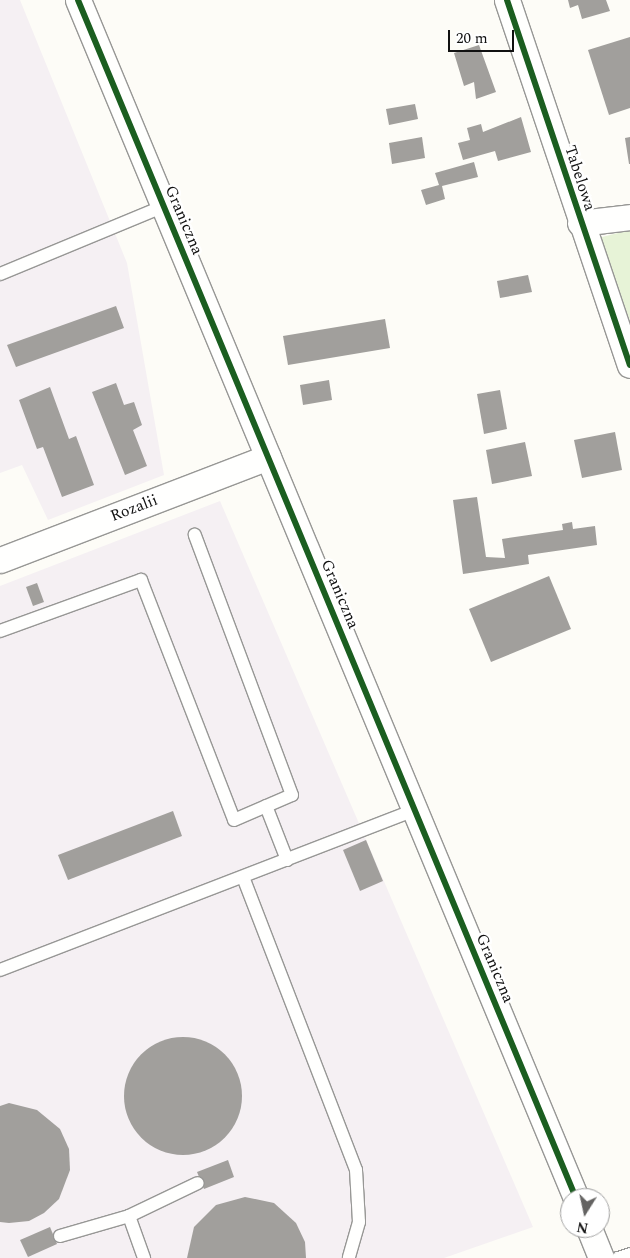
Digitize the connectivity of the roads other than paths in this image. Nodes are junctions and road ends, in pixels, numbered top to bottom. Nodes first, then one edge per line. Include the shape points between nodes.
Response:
1 (78, 0) edge
2 (507, 0) edge
3 (164, 206) junction
4 (630, 217) edge
5 (580, 222) junction
6 (0, 274) edge
7 (630, 365) edge
8 (268, 457) junction
9 (195, 535) dead end
10 (0, 560) edge
11 (0, 631) edge
12 (266, 806) junction
13 (415, 810) junction
14 (287, 860) junction
15 (243, 877) junction
16 (0, 970) edge
17 (198, 1183) dead end
18 (572, 1188) edge
19 (129, 1216) junction
20 (60, 1236) dead end
21 (593, 1238) edge
22 (630, 1254) edge
23 (144, 1258) edge
24 (349, 1258) edge
25 (602, 1258) edge
26 (618, 1258) edge

1 - 3 street, Graniczna
2 - 5 street, Tabelowa
3 - 6 lane
3 - 8 street, Graniczna
4 - 5 street
5 - 7 street, Tabelowa
8 - 10 street, Rozalii
8 - 13 street, Graniczna
9 - 12 lane via 292,795
11 - 12 lane via 141,580 234,820
12 - 14 lane
13 - 14 lane
13 - 18 street, Graniczna
14 - 15 lane
15 - 16 lane
15 - 24 lane via 356,1170 359,1222
17 - 19 lane
19 - 20 lane
19 - 23 lane
21 - 25 street
22 - 26 lane

